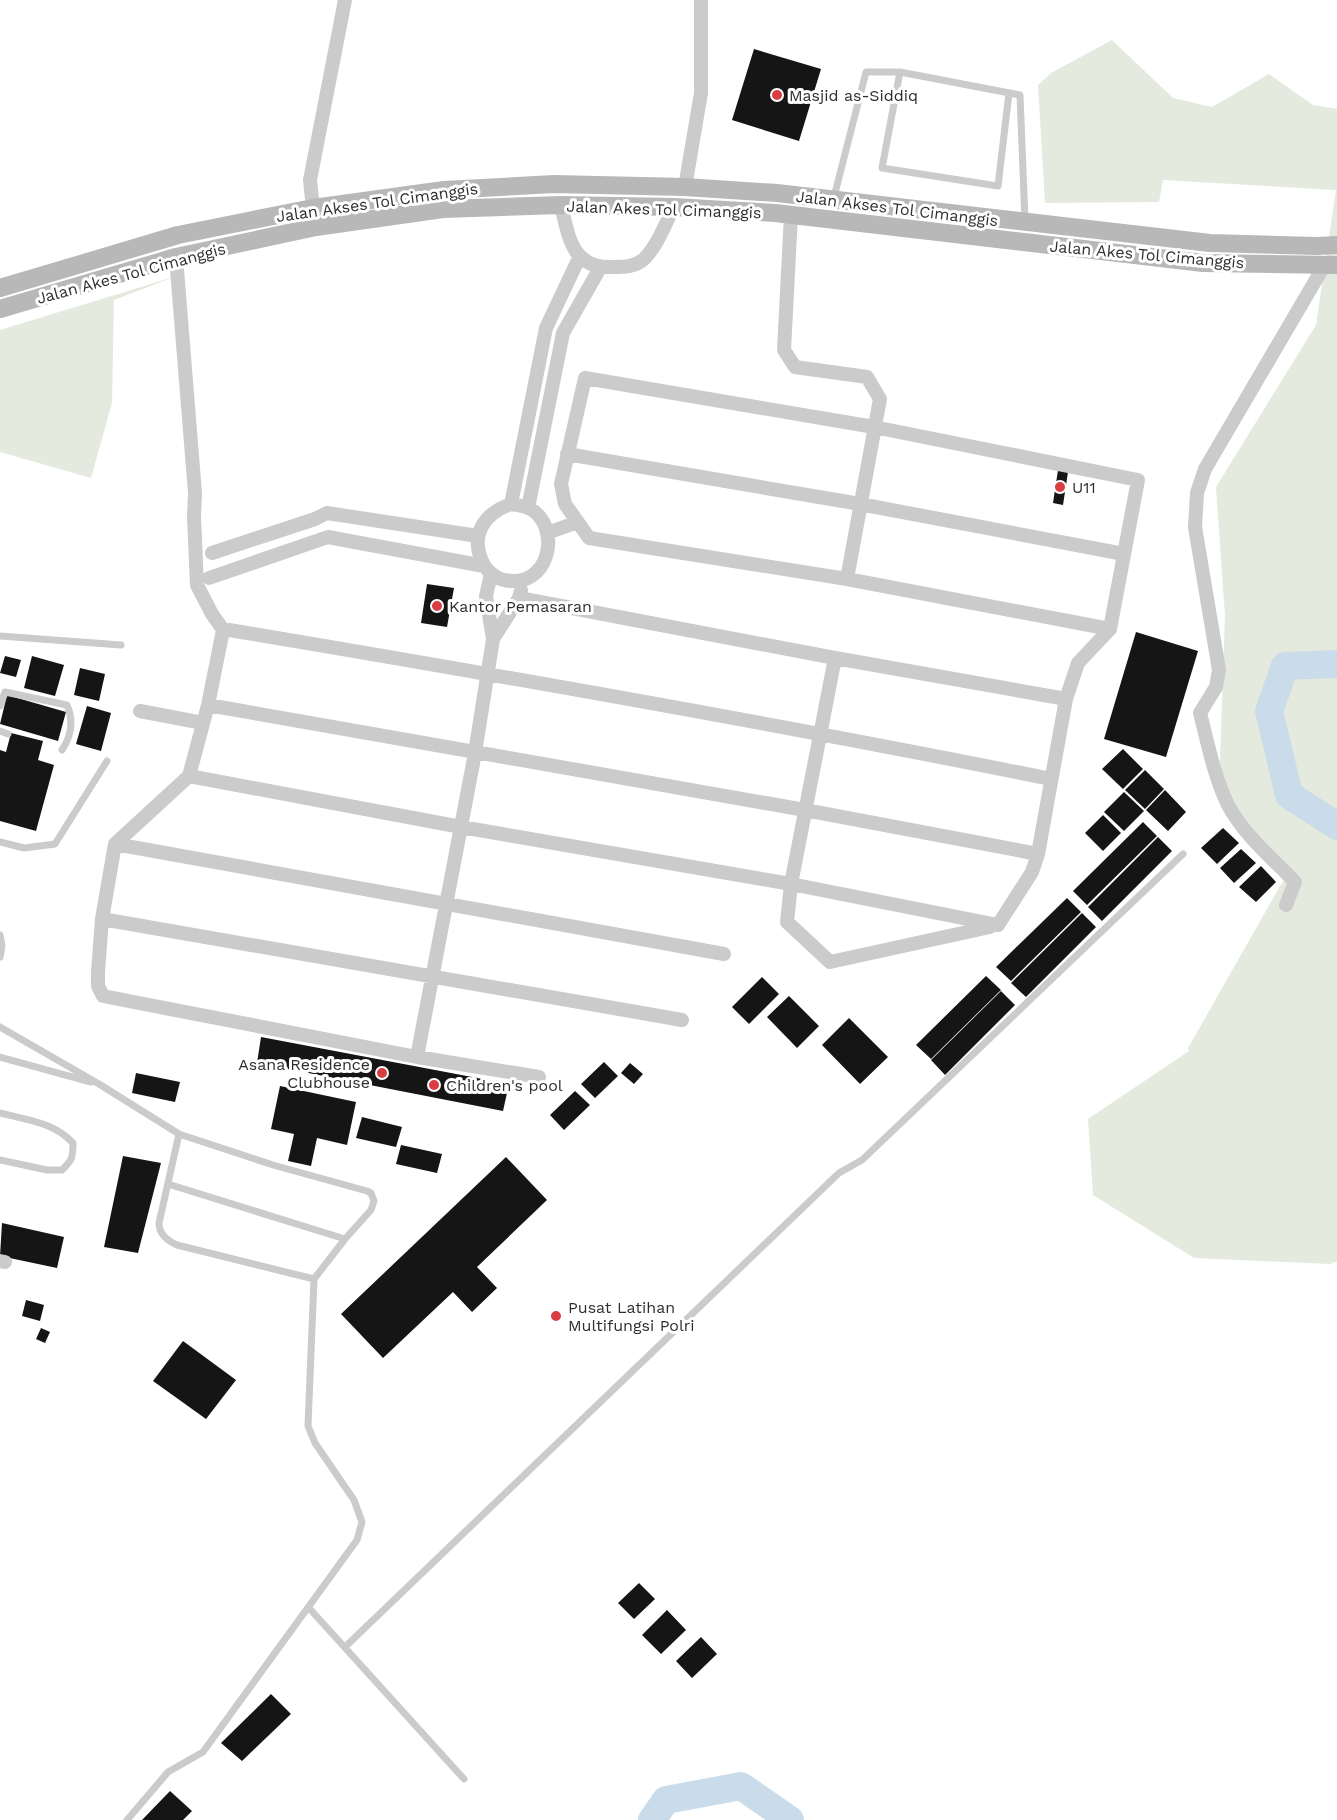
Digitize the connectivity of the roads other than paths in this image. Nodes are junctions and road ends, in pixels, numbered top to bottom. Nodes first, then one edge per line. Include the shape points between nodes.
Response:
1 (345, 0) edge
2 (701, 0) edge
3 (900, 72) junction
4 (1009, 93) junction
5 (685, 187) junction
6 (777, 193) junction
7 (834, 200) junction
8 (561, 205) junction
9 (674, 207) junction
10 (313, 208) junction
11 (783, 214) junction
12 (1025, 223) junction
13 (316, 227) junction
14 (1337, 245) edge
15 (176, 257) junction
16 (579, 258) junction
17 (1331, 265) edge
18 (600, 268) junction
19 (0, 288) edge
20 (0, 309) edge
21 (874, 427) junction
22 (567, 454) junction
23 (510, 504) junction
24 (860, 504) junction
25 (528, 508) junction
26 (327, 513) junction
27 (578, 522) junction
28 (548, 533) junction
29 (478, 536) junction
30 (328, 537) junction
31 (212, 553) dead end
32 (1124, 554) junction
33 (487, 570) junction
34 (209, 578) dead end
35 (847, 579) junction
36 (523, 580) junction
37 (519, 598) junction
38 (1110, 629) junction
39 (224, 632) junction
40 (0, 636) edge
41 (492, 639) junction
42 (121, 645) dead end
43 (835, 658) junction
44 (487, 673) junction
45 (1066, 699) junction
46 (208, 705) junction
47 (0, 706) edge
48 (140, 711) dead end
49 (203, 723) junction
50 (0, 731) edge
51 (821, 733) junction
52 (8, 734) dead end
53 (62, 750) dead end
54 (475, 753) junction
55 (106, 761) dead end
56 (189, 776) junction
57 (1052, 779) junction
58 (805, 810) junction
59 (461, 827) junction
60 (0, 842) edge
61 (115, 844) junction
62 (1038, 854) junction
63 (1183, 854) dead end
64 (791, 884) junction
65 (446, 903) junction
66 (1286, 905) dead end
67 (102, 919) junction
68 (998, 925) junction
69 (0, 935) edge
70 (724, 954) dead end
71 (0, 957) edge
72 (433, 976) junction
73 (682, 1020) dead end
74 (0, 1027) edge
75 (0, 1057) edge
76 (417, 1057) junction
77 (539, 1077) dead end
78 (99, 1084) junction
79 (0, 1113) edge
80 (179, 1134) junction
81 (0, 1160) edge
82 (168, 1184) junction
83 (345, 1239) junction
84 (314, 1279) junction
85 (309, 1608) junction
86 (345, 1647) junction
87 (464, 1779) dead end
88 (127, 1820) edge

1 - 10 street via 310,180
2 - 5 street via 701,93
3 - 4 lane
3 - 4 lane via 882,168 998,186
3 - 7 lane via 866,72
4 - 12 lane via 1020,95
5 - 6 main road, Jalan Akses Tol Cimanggis
5 - 10 main road, Jalan Akses Tol Cimanggis via 554,184 444,190
6 - 7 main road, Jalan Akses Tol Cimanggis
6 - 11 main road
7 - 12 main road, Jalan Akses Tol Cimanggis
8 - 9 main road, Jalan Akes Tol Cimanggis
8 - 13 main road, Jalan Akes Tol Cimanggis via 443,209
8 - 16 street via 568,235
9 - 11 main road, Jalan Akes Tol Cimanggis
9 - 18 street via 642,261 629,267
10 - 13 main road
10 - 19 main road, Jalan Akses Tol Cimanggis via 178,235
11 - 17 main road, Jalan Akes Tol Cimanggis via 1203,263
11 - 21 street via 784,350 795,367 867,377 880,399
12 - 14 main road, Jalan Akses Tol Cimanggis via 1210,243
13 - 15 main road, Jalan Akes Tol Cimanggis
15 - 20 main road, Jalan Akes Tol Cimanggis
15 - 39 street via 195,493 197,585
16 - 18 street
16 - 23 street via 546,328
17 - 66 street via 1205,469 1197,493 1195,527 1219,670 1216,687 1200,713 1213,767 1229,806 1251,837 1295,882
18 - 25 street via 563,333
21 - 22 street via 585,378
21 - 24 street
21 - 32 street via 1138,480
22 - 24 street
22 - 27 street via 561,484 565,504
23 - 25 street
23 - 29 street via 497,509 480,527
24 - 32 street
24 - 35 street
25 - 28 street via 542,518
26 - 29 street
26 - 30 street
26 - 31 street
27 - 28 street
27 - 35 street via 589,538
28 - 36 street via 541,567
29 - 33 street via 478,553
30 - 33 street
30 - 34 street
32 - 38 street
33 - 36 street via 503,581
33 - 41 street
35 - 38 street
36 - 37 street
37 - 41 street
37 - 43 street
38 - 45 street via 1078,663
39 - 44 street
39 - 46 street
40 - 42 lane
41 - 44 street
43 - 45 street
43 - 51 street
44 - 51 street
44 - 54 street
45 - 57 street
46 - 49 street
46 - 54 street
47 - 53 lane via 5,692 67,705 73,718
48 - 49 street
49 - 56 street
50 - 52 lane
51 - 57 street
51 - 58 street
54 - 58 street
54 - 59 street
55 - 60 lane via 55,844 24,849
56 - 59 street
56 - 61 street
57 - 62 street
58 - 62 street
58 - 64 street
59 - 64 street
59 - 65 street
61 - 65 street
61 - 67 street
62 - 68 street via 1032,872
63 - 86 lane via 862,1160 839,1173
64 - 68 street
64 - 68 street via 787,922 830,962
65 - 70 street
65 - 72 street
67 - 72 street
67 - 76 street via 98,986 103,996
69 - 71 lane
72 - 73 street
72 - 76 street
74 - 78 lane
75 - 78 lane
76 - 77 street
78 - 80 lane
79 - 81 lane via 49,1125 64,1133 73,1143 73,1153 62,1170
80 - 82 lane
80 - 83 lane via 371,1193 371,1210
82 - 83 lane
82 - 84 lane via 159,1228 169,1241
83 - 84 lane
84 - 85 lane via 308,1426 315,1443 354,1500 362,1522 357,1540
85 - 86 lane
85 - 88 lane via 203,1752 168,1772
86 - 87 lane

